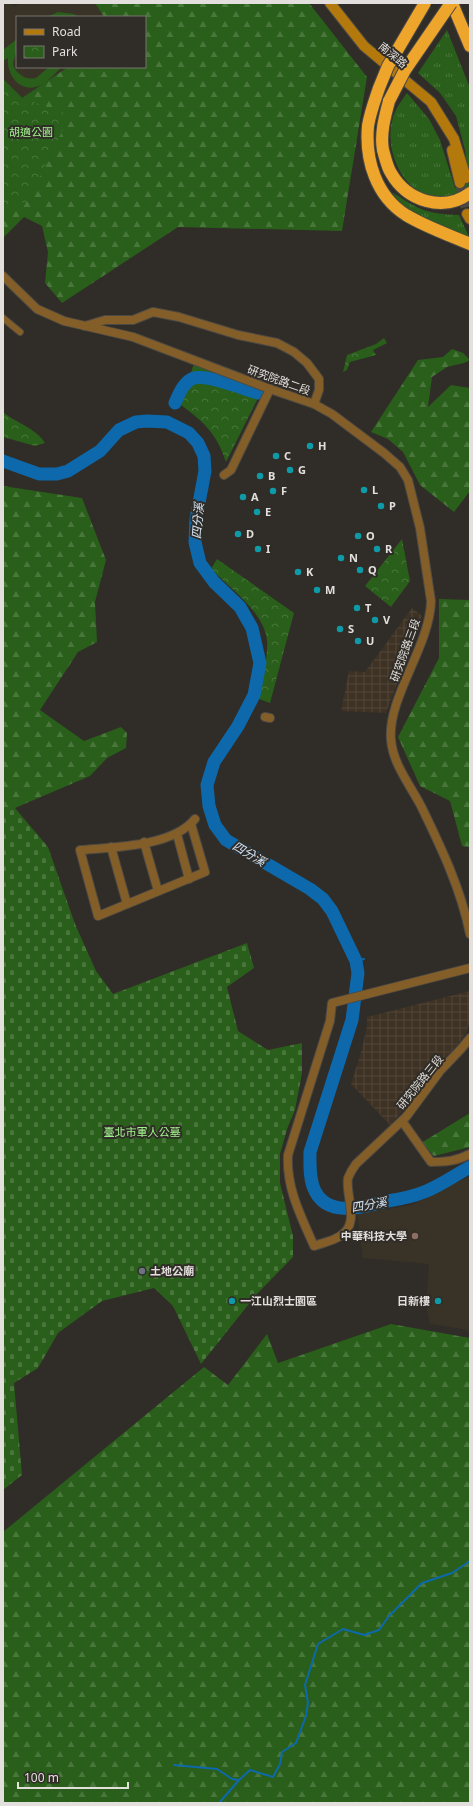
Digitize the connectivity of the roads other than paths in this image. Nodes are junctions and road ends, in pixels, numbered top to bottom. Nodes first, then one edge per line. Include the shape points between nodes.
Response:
1 (330, 3) edge
2 (425, 3) edge
3 (451, 3) edge
4 (470, 46) edge
5 (463, 180) tunnel mouth
6 (470, 193) edge
7 (470, 244) edge
8 (3, 276) edge
9 (3, 318) edge
10 (85, 326) junction
11 (20, 332) dead end
12 (270, 389) junction
13 (314, 404) junction
14 (224, 475) dead end
15 (177, 834) junction
16 (144, 842) junction
17 (111, 847) junction
18 (189, 879) junction
19 (158, 891) junction
20 (127, 904) junction
21 (470, 934) edge
22 (470, 968) edge
23 (470, 1038) edge
24 (402, 1121) junction
25 (470, 1154) edge

1 - 5 main road, 南深路 via 364,46 431,102 454,139
2 - 7 highway, bridge via 388,66 379,88 368,125 369,158 374,177 392,203 405,214
3 - 4 highway
3 - 6 highway, bridge via 408,65 389,101 383,148 390,172 398,184 410,194 424,201 449,203
8 - 10 street, 研究院路二段 via 36,309 64,321
9 - 11 street
10 - 12 street, 研究院路二段 via 133,337
10 - 13 street, 研究院路二段 via 105,320 133,320 153,312 277,343 307,363 319,379 319,390
12 - 13 street, 研究院路二段
12 - 14 street via 231,470
13 - 21 street, 研究院路三段 via 332,414 400,467 412,493 420,528 431,612 396,705 391,739 395,758 422,808 453,876
15 - 16 street
15 - 18 street
15 - 18 street via 193,821 205,872
16 - 17 street
16 - 19 street
17 - 20 street
17 - 20 street via 80,850 98,916
18 - 19 street
19 - 20 street
22 - 24 street, 研究院路三段 via 332,1003 330,1021 288,1155 290,1188 314,1246 341,1236 349,1228 351,1216 348,1185 351,1170
23 - 24 street, 研究院路三段 via 440,1070
24 - 25 street, 研究院路三段 via 431,1162 461,1159

